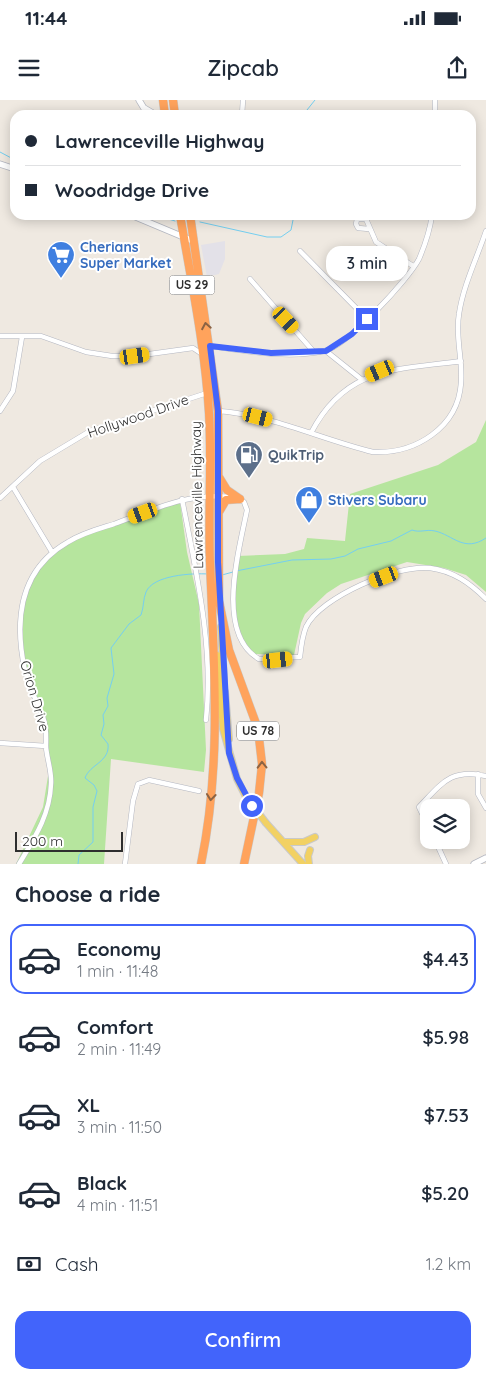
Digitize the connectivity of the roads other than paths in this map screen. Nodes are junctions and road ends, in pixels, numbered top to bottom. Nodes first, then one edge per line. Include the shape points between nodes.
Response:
1 (139, 100) edge
2 (144, 108) joint
3 (147, 110) edge
4 (143, 220) edge
5 (181, 220) edge
6 (191, 220) edge
7 (431, 220) edge
8 (369, 229) dead end
9 (486, 231) edge
10 (184, 238) junction
11 (193, 241) junction
12 (300, 251) dead end
13 (413, 266) junction
14 (250, 279) dead end
15 (367, 319) junction
16 (200, 331) junction
17 (0, 336) edge
18 (22, 337) junction
19 (210, 346) junction
20 (187, 349) junction
21 (326, 351) junction
22 (314, 352) junction
23 (204, 358) junction
24 (461, 361) junction
25 (362, 379) junction
26 (207, 393) junction
27 (0, 411) edge
28 (218, 411) junction
29 (311, 433) junction
30 (218, 476) junction
31 (13, 487) junction
32 (209, 496) junction
33 (218, 496) junction
34 (0, 498) edge
35 (240, 498) junction
36 (182, 500) junction
37 (218, 515) junction
38 (52, 552) junction
39 (214, 562) junction
40 (215, 583) junction
41 (485, 598) edge
42 (220, 601) junction
43 (215, 644) junction
44 (206, 720) dead end
45 (0, 743) edge
46 (46, 746) junction
47 (229, 753) junction
48 (478, 774) junction
49 (486, 776) edge
50 (199, 790) dead end
51 (428, 799) edge
52 (486, 808) edge
53 (315, 837) dead end
54 (284, 842) junction
55 (439, 849) edge
56 (310, 850) dead end
57 (486, 858) edge
58 (19, 864) edge
59 (125, 864) edge
60 (201, 864) edge
61 (244, 864) edge
62 (303, 864) edge
63 (309, 864) edge
64 (446, 864) edge
65 (474, 864) edge

1 - 2 main road
2 - 3 main road
4 - 10 main road
5 - 10 highway, US 29
6 - 11 highway, US 29
7 - 13 street
8 - 13 street via 378,245
9 - 24 street via 459,313
10 - 11 main road
10 - 16 highway, Lawrenceville Highway / US 29
19 -> 11 highway, Lawrenceville Highway / US 29
12 - 15 street
13 - 15 street via 403,282
14 - 22 street
15 - 21 street via 352,334
16 - 20 street via 197,342
16 - 23 highway, Lawrenceville Highway / US 29
17 - 18 street
18 - 20 street via 44,337 86,352 112,356
18 - 27 street via 13,391
19 - 22 street via 271,353
19 - 28 highway, Lawrenceville Highway / US 29
20 - 23 street via 197,349
21 - 22 street
21 - 25 street
23 - 26 highway, Lawrenceville Highway / US 29
24 - 25 street via 380,371
24 - 29 street via 457,401 437,432 421,443 387,453 372,452
25 - 29 street via 333,401
26 - 31 street, Hollywood Drive via 90,430 48,455
26 - 32 highway, Lawrenceville Highway / US 29
28 - 29 street via 245,413
28 - 30 highway, Lawrenceville Highway / US 29
30 - 33 highway, Lawrenceville Highway / US 29
30 - 35 highway via 227,490
31 - 34 street, Hollywood Drive
31 - 38 street
32 - 33 street, Orion Drive
32 - 36 street, Orion Drive
32 - 39 highway, Lawrenceville Highway / US 29
33 - 35 street, Orion Drive
33 - 37 highway, Lawrenceville Highway / US 29
35 - 37 highway via 226,500
35 - 41 street via 247,510 237,557 234,610 238,634 247,650 259,659 300,657 306,626 323,606 346,592 405,571 430,568 462,578
36 - 38 street, Orion Drive via 84,534
36 - 44 street via 200,587 207,648 209,696
37 - 39 highway, Lawrenceville Highway / US 29
38 - 46 street, Orion Drive via 31,577 22,600 20,619 26,671 44,718
39 - 40 highway, Lawrenceville Highway / US 29
40 - 42 highway, Lawrenceville Highway / US 29
40 - 43 highway, Lawrenceville Highway / US 29
42 - 47 main road, Lawrenceville Highway / US 29
61 -> 42 highway, US 78 via 260,786 261,746 252,710 228,650
43 - 47 main road, Lawrenceville Highway / US 29 via 223,729
43 -> 60 highway via 213,778
45 - 46 street
46 - 58 street, Orion Drive via 51,783 49,806
47 - 54 main road, Lawrenceville Highway / US 29, bridge via 246,797
48 - 49 street
48 - 51 street via 460,773 451,777
48 - 52 street via 478,794
50 - 59 street via 156,781 138,784 132,800
53 - 54 main road via 304,842
54 - 62 main road, Lawrenceville Highway / US 29
55 - 64 street
56 - 63 main road
57 - 65 main road

